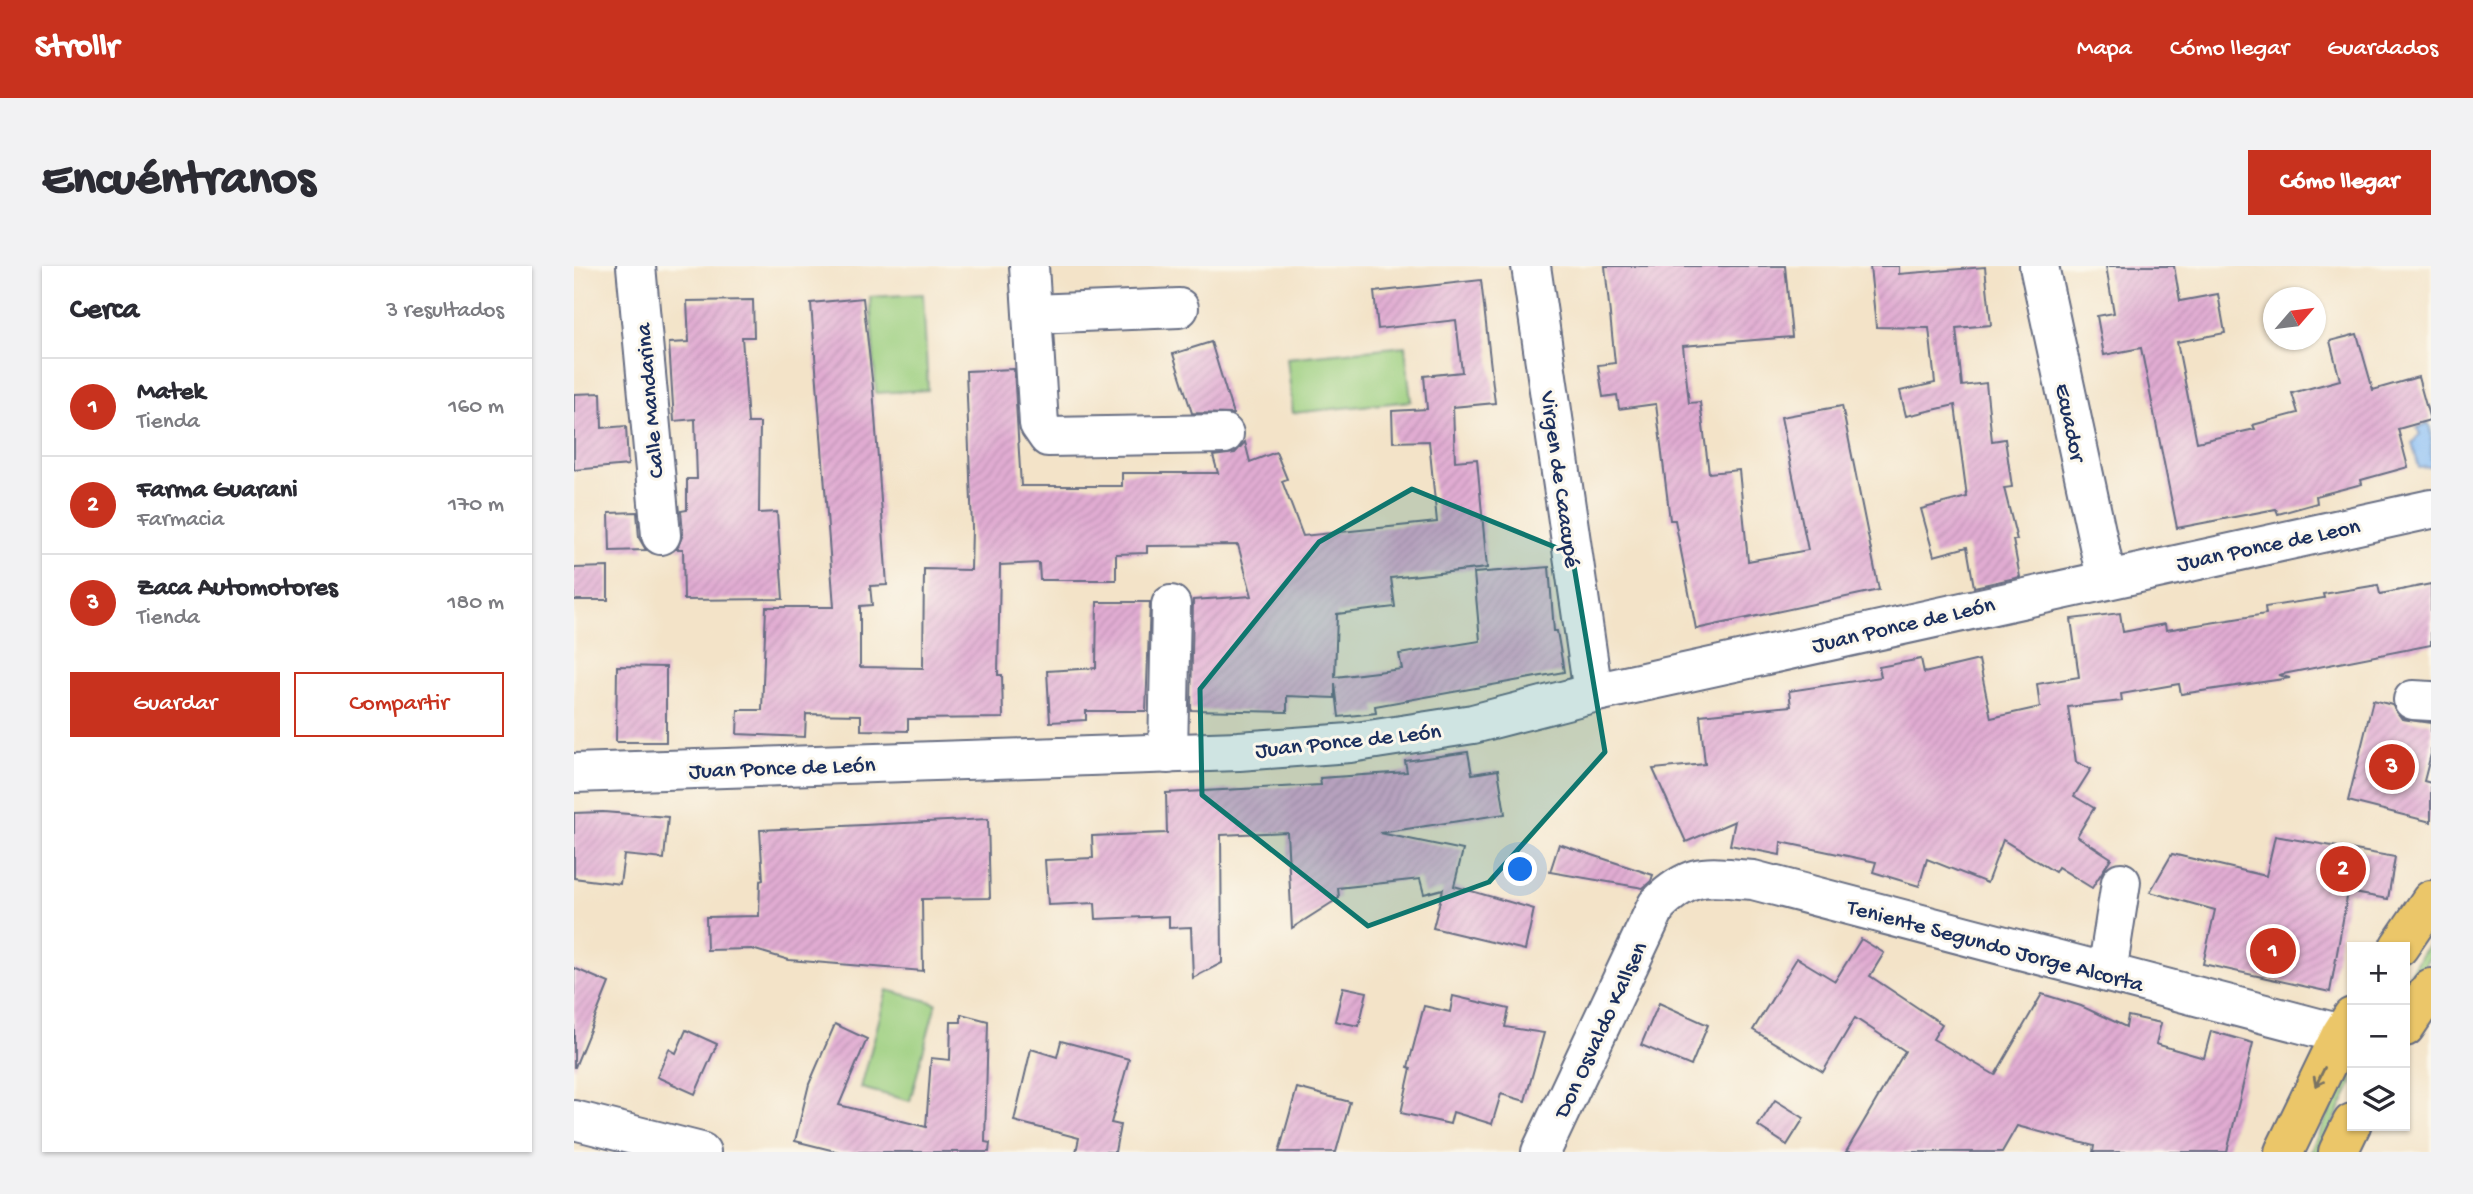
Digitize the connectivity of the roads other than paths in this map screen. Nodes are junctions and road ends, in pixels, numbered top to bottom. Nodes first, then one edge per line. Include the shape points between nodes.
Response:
1 (636, 266) edge
2 (1029, 266) edge
3 (1531, 266) edge
4 (2039, 266) edge
5 (1179, 307) dead end
6 (1033, 314) junction
7 (1224, 434) dead end
8 (2431, 509) edge
9 (661, 536) dead end
10 (2106, 578) junction
11 (1171, 605) dead end
12 (1593, 693) junction
13 (1168, 754) junction
14 (574, 773) edge
15 (2121, 882) dead end
16 (2431, 901) edge
17 (1657, 905) joint
18 (2402, 942) edge
19 (2106, 972) junction
20 (2431, 988) edge
21 (2410, 1020) edge
22 (2347, 1025) edge
23 (574, 1120) edge
24 (2348, 1131) edge
25 (701, 1152) edge
26 (1541, 1152) edge
27 (2284, 1152) edge
28 (2338, 1152) edge

1 - 9 street, Calle Mandarina
2 - 6 street
3 - 12 street, Virgen de Caacupé
4 - 10 street, Ecuador
5 - 6 street
6 - 7 street via 1039,424 1048,437
8 - 10 street, Juan Ponce de Leon
10 - 12 street, Juan Ponce de León
11 - 13 street
12 - 13 street, Juan Ponce de León via 1473,724 1350,743
13 - 14 street, Juan Ponce de León
15 - 19 street
16 - 18 highway
17 - 19 street, Teniente Segundo Jorge Alcorta via 1675,888 1700,876 1754,880
17 - 26 street, Don Osvaldo Kallsen
19 - 22 street, Teniente Segundo Jorge Alcorta
20 - 21 highway
22 -> 27 highway
23 - 25 street
24 - 28 highway

